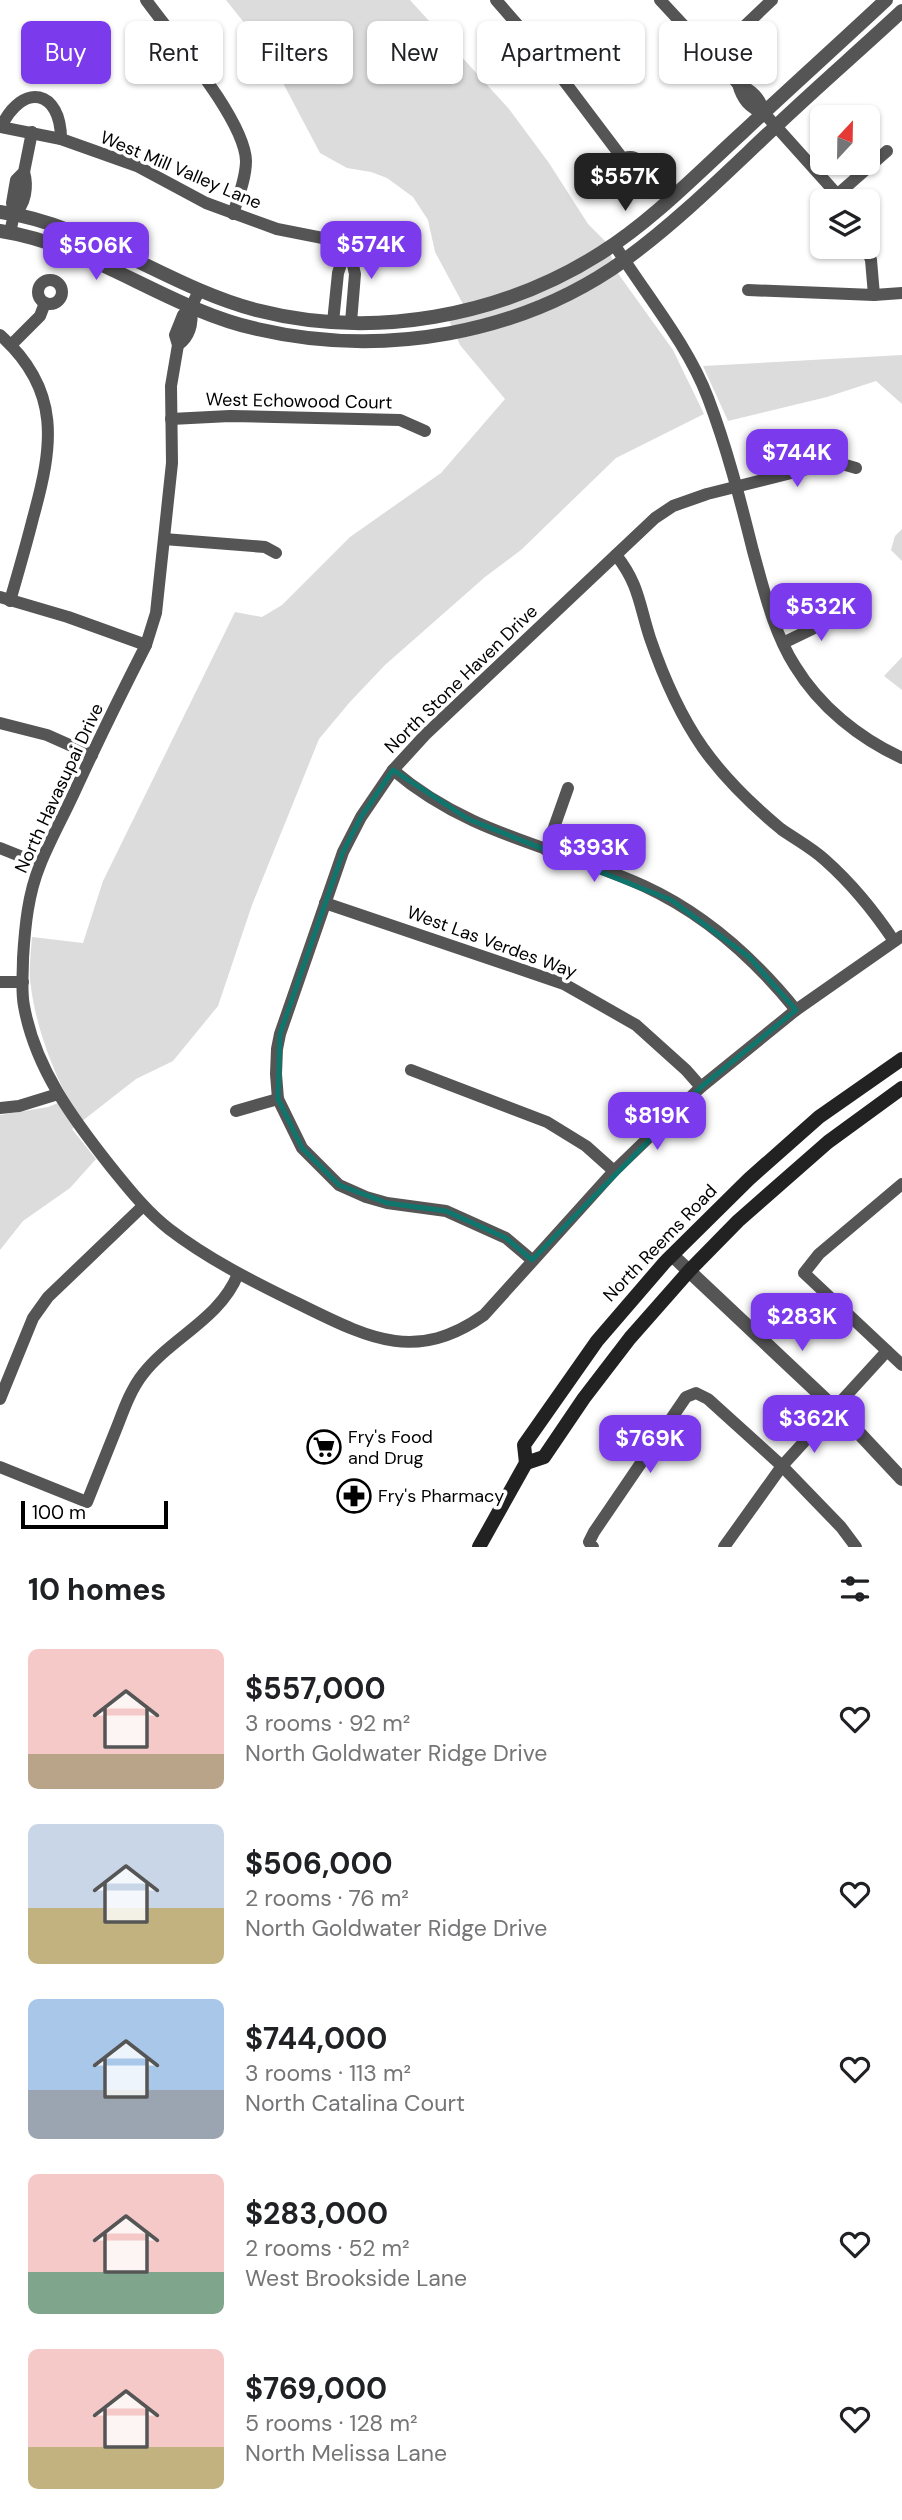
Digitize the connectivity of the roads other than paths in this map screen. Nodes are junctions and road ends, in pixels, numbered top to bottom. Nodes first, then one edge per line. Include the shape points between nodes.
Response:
1 (146, 0) edge
2 (496, 0) edge
3 (660, 0) edge
4 (772, 0) edge
5 (886, 0) edge
6 (902, 11) edge
7 (679, 21) edge
8 (750, 21) edge
9 (738, 84) edge
10 (764, 113) junction
11 (776, 126) junction
12 (1, 127) edge
13 (32, 132) junction
14 (61, 139) junction
15 (887, 151) dead end
16 (623, 159) dead end
17 (832, 189) edge
18 (849, 189) edge
19 (7, 213) edge
20 (233, 214) junction
21 (5, 232) edge
22 (348, 243) junction
23 (614, 244) junction
24 (871, 259) edge
25 (624, 260) junction
26 (748, 290) dead end
27 (199, 291) junction
28 (902, 293) edge
29 (874, 295) junction
30 (45, 303) dead end
31 (191, 307) junction
32 (333, 322) junction
33 (351, 322) junction
34 (0, 335) edge
35 (11, 345) junction
36 (171, 419) junction
37 (425, 431) dead end
38 (856, 468) dead end
39 (737, 488) junction
40 (164, 540) junction
41 (276, 553) dead end
42 (616, 555) junction
43 (5, 599) edge
44 (845, 613) dead end
45 (783, 643) junction
46 (146, 645) junction
47 (0, 723) edge
48 (92, 755) junction
49 (902, 758) edge
50 (393, 770) junction
51 (568, 789) dead end
52 (0, 848) edge
53 (546, 850) junction
54 (40, 864) junction
55 (325, 903) junction
56 (898, 939) edge
57 (0, 982) edge
58 (23, 982) junction
59 (796, 1010) junction
60 (902, 1059) edge
61 (411, 1070) dead end
62 (701, 1087) junction
63 (902, 1088) edge
64 (58, 1094) junction
65 (278, 1099) junction
66 (0, 1108) edge
67 (236, 1111) dead end
68 (614, 1171) junction
69 (897, 1187) edge
70 (902, 1200) edge
71 (143, 1206) junction
72 (672, 1255) junction
73 (532, 1260) junction
74 (689, 1271) junction
75 (238, 1274) junction
76 (887, 1351) junction
77 (902, 1365) edge
78 (0, 1399) edge
79 (835, 1408) junction
80 (526, 1463) junction
81 (782, 1466) junction
82 (0, 1467) edge
83 (902, 1479) edge
84 (591, 1545) edge
85 (479, 1547) edge
86 (724, 1547) edge
87 (856, 1547) edge

1 - 20 street via 239,132 246,163
2 - 16 street
3 - 7 street
4 - 8 street
5 - 10 street
6 - 11 street
9 - 10 street via 753,109
10 - 11 street
10 - 23 street
11 - 17 street
11 - 25 street
12 - 13 street, West Mill Valley Lane
12 - 14 street via 17,102 27,97 41,99 54,107 61,120
13 - 14 street, West Mill Valley Lane
13 - 19 street via 22,208
14 - 20 street, West Mill Valley Lane via 137,166
15 - 18 street
19 - 21 street
19 - 27 street via 73,233
20 - 22 street, West Mill Valley Lane via 276,229
21 - 31 street via 87,258
22 - 32 street via 338,273
22 - 33 street via 355,274
23 - 25 street
23 - 33 street via 555,279 501,301 441,317
24 - 29 street
25 - 31 street via 568,294 502,320 416,339 318,339 259,330
25 - 39 street via 696,372
26 - 29 street
27 - 31 street, North Havasupai Drive
27 - 32 street via 262,311
28 - 29 street
30 - 35 street via 40,316
31 - 36 street, North Havasupai Drive via 193,320 178,345
32 - 33 street
34 - 35 street
35 - 43 street via 30,370 44,402 49,451 43,484
36 - 37 street, West Echowood Court via 400,420
36 - 40 street, North Havasupai Drive via 173,463
38 - 39 street, North Stone Haven Drive via 835,462
39 - 42 street, North Stone Haven Drive via 673,506
39 - 45 street via 771,615
40 - 41 street via 265,547
40 - 46 street, North Havasupai Drive via 156,613
42 - 50 street, North Stone Haven Drive
42 - 56 street via 639,594 670,690 702,746 729,781 852,886
43 - 46 street
44 - 45 street
45 - 49 street via 794,665 832,710 878,747
46 - 48 street, North Havasupai Drive
47 - 48 street via 47,735
48 - 54 street, North Havasupai Drive
50 - 53 street via 468,819
50 - 55 street, North Stone Haven Drive via 343,852
51 - 53 street
52 - 54 street
53 - 59 street via 645,886 697,916 749,957
54 - 58 street, North Havasupai Drive via 27,912
55 - 62 street, West Las Verdes Way via 564,984 636,1025
55 - 65 street, North Stone Haven Drive via 279,1042
56 - 59 street, North Havasupai Drive
57 - 58 street
58 - 64 street, North Havasupai Drive via 33,1038
59 - 62 street, North Havasupai Drive
60 - 72 main road, North Reems Road via 819,1117
61 - 68 street via 547,1122 586,1146
62 - 68 street, North Havasupai Drive
63 - 74 main road, North Reems Road via 828,1142
64 - 66 street
64 - 71 street, North Havasupai Drive
65 - 67 street
65 - 73 street, North Stone Haven Drive via 302,1148 339,1185 387,1203 446,1211 506,1238
68 - 73 street, North Havasupai Drive
69 - 70 street
69 - 76 street via 819,1254 804,1273
71 - 75 street, North Havasupai Drive
71 - 78 street via 48,1297 33,1318
72 - 74 street
72 - 80 main road, North Reems Road via 597,1341 552,1403 524,1445
73 - 75 street, North Havasupai Drive via 484,1315 466,1328 413,1343 356,1332
74 - 79 street
74 - 80 main road, North Reems Road via 610,1363 544,1457
75 - 82 street via 220,1306 141,1376 87,1502
76 - 77 street
76 - 79 street
79 - 81 street
79 - 83 street
80 - 85 main road, North Reems Road
81 - 84 street via 708,1399 696,1393 685,1397 594,1532
81 - 86 street
81 - 87 street

